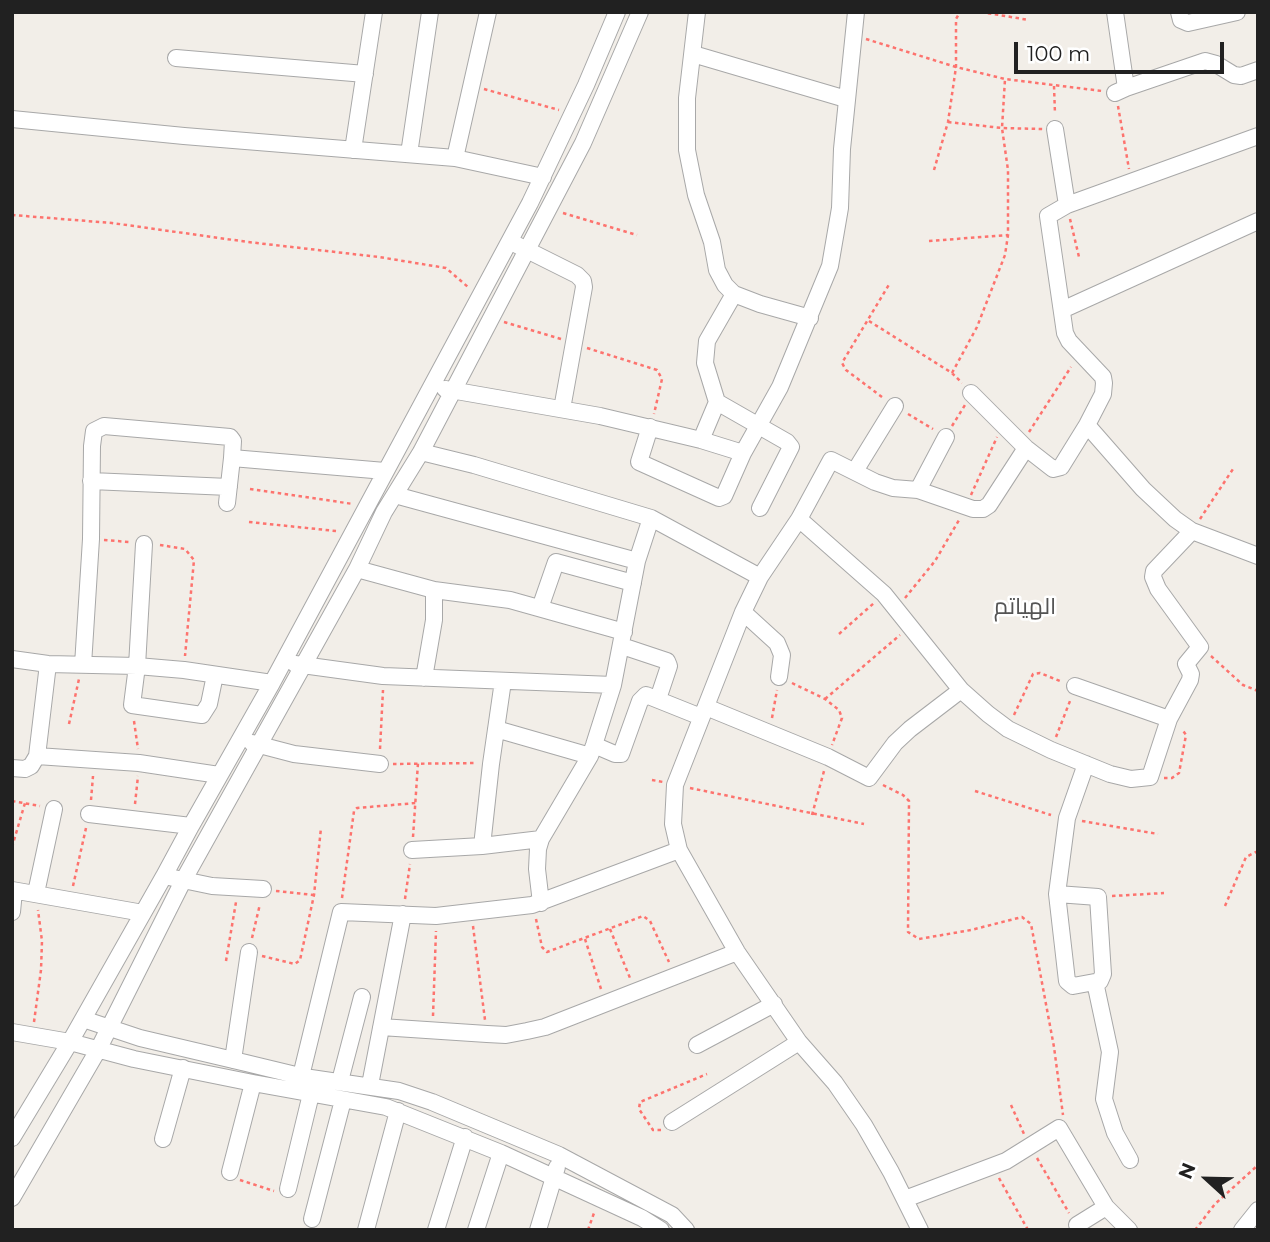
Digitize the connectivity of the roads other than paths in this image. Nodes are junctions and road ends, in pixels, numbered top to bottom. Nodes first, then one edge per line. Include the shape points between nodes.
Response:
1 (374, 12) edge
2 (430, 12) edge
3 (488, 12) edge
4 (617, 12) edge
5 (640, 12) edge
6 (697, 12) edge
7 (856, 12) edge
8 (1115, 12) edge
9 (1179, 12) edge
10 (1237, 12) edge
11 (693, 54) junction
12 (176, 58) dead end
13 (1258, 70) edge
14 (365, 74) junction
15 (846, 99) junction
16 (12, 119) edge
17 (1055, 129) road end
18 (1258, 135) edge
19 (353, 150) junction
20 (409, 154) junction
21 (454, 158) junction
22 (543, 177) junction
23 (1067, 205) junction
24 (1258, 220) edge
25 (509, 241) junction
26 (527, 250) junction
27 (734, 294) junction
28 (1062, 310) junction
29 (810, 318) junction
30 (432, 386) junction
31 (453, 390) junction
32 (971, 393) road end
33 (717, 402) junction
34 (895, 406) road end
35 (562, 408) junction
36 (1087, 425) junction
37 (650, 427) junction
38 (759, 427) junction
39 (946, 437) road end
40 (701, 440) junction
41 (1024, 446) junction
42 (421, 452) junction
43 (743, 453) junction
44 (232, 458) junction
45 (385, 471) junction
46 (855, 471) junction
47 (91, 481) junction
48 (919, 490) junction
49 (395, 495) junction
50 (760, 508) dead end
51 (651, 518) junction
52 (799, 519) junction
53 (1192, 531) junction
54 (144, 544) road end
55 (1258, 556) edge
56 (637, 561) junction
57 (357, 569) junction
58 (760, 577) junction
59 (633, 583) junction
60 (434, 590) junction
61 (540, 608) junction
62 (743, 612) junction
63 (623, 639) junction
64 (12, 659) edge
65 (282, 661) junction
66 (48, 664) junction
67 (304, 665) junction
68 (83, 666) junction
69 (137, 666) junction
70 (215, 675) junction
71 (779, 677) road end
72 (424, 678) junction
73 (503, 681) junction
74 (272, 683) junction
75 (613, 685) junction
76 (1075, 686) road end
77 (961, 690) junction
78 (658, 699) junction
79 (703, 712) junction
80 (1169, 719) junction
81 (496, 729) junction
82 (240, 739) junction
83 (259, 746) junction
84 (592, 751) junction
85 (37, 756) junction
86 (380, 764) road end
87 (1086, 764) junction
88 (12, 768) edge
89 (219, 775) junction
90 (54, 809) dead end
91 (89, 814) road end
92 (191, 826) junction
93 (541, 839) junction
94 (482, 846) junction
95 (412, 850) dead end
96 (679, 850) junction
97 (164, 876) junction
98 (183, 881) junction
99 (263, 889) road end
100 (13, 890) edge
101 (36, 893) junction
102 (1057, 894) junction
103 (536, 904) junction
104 (12, 912) edge
105 (144, 913) junction
106 (402, 914) junction
107 (249, 952) road end
108 (737, 952) junction
109 (1095, 982) junction
110 (362, 997) dead end
111 (774, 1004) junction
112 (83, 1020) junction
113 (381, 1027) junction
114 (108, 1028) junction
115 (12, 1032) edge
116 (70, 1042) junction
117 (800, 1042) junction
118 (696, 1045) dead end
119 (98, 1050) junction
120 (233, 1060) junction
121 (183, 1068) junction
122 (301, 1076) junction
123 (340, 1081) junction
124 (253, 1083) junction
125 (370, 1085) junction
126 (311, 1094) junction
127 (343, 1100) junction
128 (398, 1111) junction
129 (672, 1122) road end
130 (465, 1137) junction
131 (12, 1138) edge
132 (163, 1139) dead end
133 (501, 1153) junction
134 (559, 1155) junction
135 (1130, 1160) dead end
136 (230, 1172) road end
137 (555, 1177) junction
138 (288, 1189) road end
139 (12, 1198) edge
140 (905, 1199) junction
141 (1105, 1207) junction
142 (1258, 1210) edge
143 (672, 1214) junction
144 (312, 1219) dead end
145 (1077, 1225) road end
146 (366, 1230) edge
147 (436, 1230) edge
148 (476, 1230) edge
149 (538, 1230) edge
150 (662, 1230) edge
151 (686, 1230) edge
152 (920, 1230) edge
153 (1129, 1230) edge
154 (1242, 1230) edge

1 - 14 street
2 - 20 street
3 - 21 street
4 - 22 street
5 - 26 street via 601,105
6 - 11 street
7 - 15 street
8 - 13 street via 1121,90 1205,61 1234,75
9 - 10 street via 1181,20 1188,23
11 - 15 street
11 - 27 street via 687,150 717,270
12 - 14 street
14 - 19 street
15 - 29 street via 836,239
16 - 19 street
17 - 23 street
18 - 23 street
19 - 20 street
20 - 21 street
21 - 22 street
22 - 25 street
23 - 28 street via 1047,219
24 - 28 street
25 - 26 street
25 - 30 street
26 - 31 street
26 - 35 street via 583,281
27 - 29 street
27 - 33 street via 704,352
28 - 36 street via 1065,333 1103,377 1103,394
29 - 38 street
30 - 31 street
30 - 45 street
31 - 35 street
31 - 42 street
32 - 41 street
33 - 38 street
33 - 40 street
34 - 46 street
35 - 37 street
36 - 41 street via 1059,468
36 - 53 street via 1143,489
37 - 40 street
37 - 43 street via 639,462 719,498
38 - 43 street
38 - 50 street via 791,447
39 - 48 street
40 - 43 street
41 - 48 street via 983,509
42 - 49 street
42 - 51 street
44 - 45 street
44 - 47 street via 228,495
44 - 47 street via 230,437 104,426 92,436
45 - 65 street
46 - 48 street via 893,488
46 - 52 street via 831,460
47 - 68 street
49 - 56 street
49 - 57 street
51 - 56 street
51 - 58 street
52 - 58 street
52 - 77 street via 884,594
53 - 55 street
53 - 80 street via 1153,577 1200,647 1186,664 1190,680
54 - 69 street
56 - 59 street
57 - 60 street
57 - 67 street
58 - 62 street
59 - 61 street via 556,562
59 - 63 street
60 - 61 street
60 - 72 street
61 - 63 street
62 - 71 street via 777,643 782,655
62 - 79 street
63 - 75 street
63 - 78 street via 667,661
64 - 66 street
65 - 67 street
65 - 74 street
66 - 68 street
66 - 85 street
67 - 72 street
67 - 83 street
68 - 69 street
69 - 70 street
69 - 70 street via 132,705 202,715
70 - 74 street
72 - 73 street
73 - 75 street
73 - 81 street
74 - 82 street
75 - 84 street
76 - 80 street
77 - 79 street via 895,743 869,778 769,733
77 - 87 street via 1008,729
78 - 79 street
78 - 84 street via 642,698 621,754
79 - 96 street via 675,785 673,824
80 - 87 street via 1150,777 1121,777
81 - 84 street
81 - 94 street
82 - 83 street
82 - 89 street
83 - 86 street
83 - 98 street
84 - 93 street
85 - 88 street via 25,769
85 - 89 street via 139,762
87 - 102 street via 1067,818
89 - 92 street
90 - 101 street
91 - 92 street
92 - 97 street
93 - 94 street
93 - 103 street
94 - 95 street
96 - 103 street
96 - 108 street
97 - 98 street
97 - 105 street
98 - 99 street
98 - 114 street
100 - 101 street
100 - 104 street
101 - 105 street
102 - 109 street via 1067,981 1073,986
102 - 109 street via 1098,897 1103,977
103 - 106 street via 436,916
105 - 112 street
106 - 113 street
106 - 122 street via 341,912
107 - 120 street
108 - 111 street
108 - 113 street via 545,1027 506,1035
109 - 135 street via 1110,1052 1104,1099
110 - 123 street
111 - 117 street
111 - 118 street
112 - 114 street
112 - 116 street
113 - 125 street
114 - 119 street
114 - 120 street
115 - 116 street
116 - 119 street
116 - 131 street
117 - 129 street
117 - 140 street via 864,1125
119 - 121 street
119 - 139 street
120 - 122 street
121 - 124 street
121 - 132 street
122 - 123 street
123 - 125 street
124 - 126 street
124 - 136 street
125 - 134 street via 432,1102
126 - 127 street
126 - 138 street
127 - 128 street
127 - 144 street
128 - 130 street
128 - 146 street
130 - 133 street
130 - 147 street
133 - 137 street
133 - 148 street
134 - 137 street
134 - 143 street
137 - 149 street
137 - 150 street
140 - 141 street via 993,1166 1059,1128
140 - 152 street
141 - 145 street
141 - 153 street
142 - 154 street
143 - 150 street
143 - 151 street

